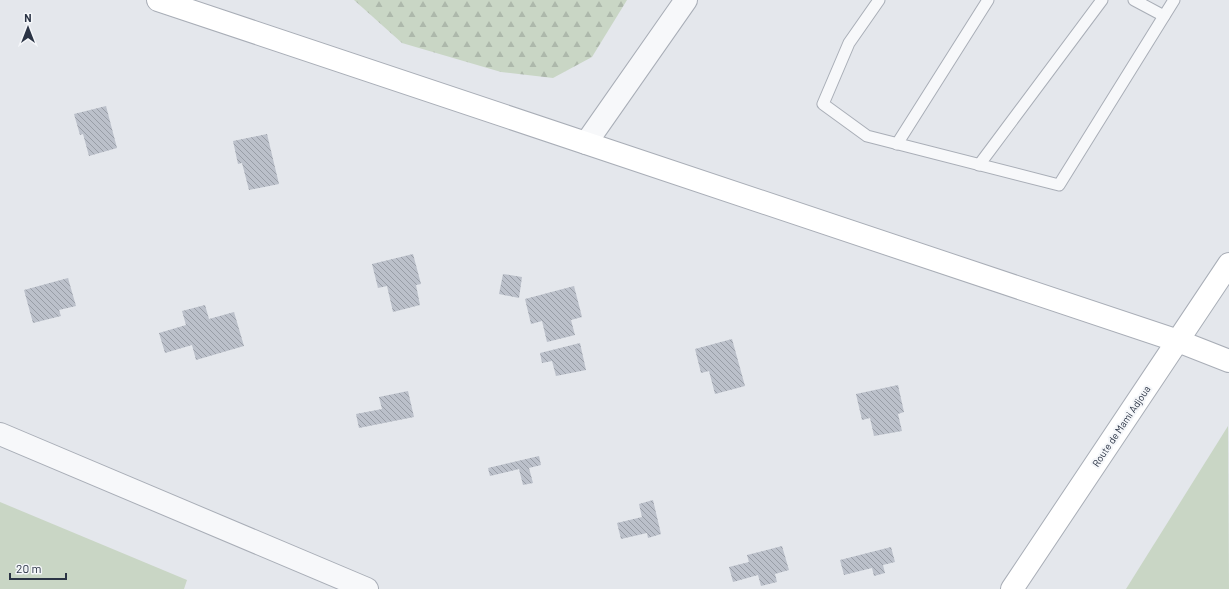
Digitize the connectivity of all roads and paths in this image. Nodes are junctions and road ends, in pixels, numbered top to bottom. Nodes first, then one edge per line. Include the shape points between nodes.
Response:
1 (158, 0) edge
2 (686, 0) edge
3 (879, 0) edge
4 (988, 0) edge
5 (1102, 0) edge
6 (1134, 0) edge
7 (1174, 0) edge
8 (1164, 16) junction
9 (586, 143) junction
10 (897, 144) junction
11 (979, 165) junction
12 (1229, 264) edge
13 (1178, 341) junction
14 (1229, 361) edge
15 (0, 434) edge
16 (367, 589) edge
17 (1012, 589) edge

1 - 9 street
2 - 9 street
3 - 10 lane via 849,43 823,104 867,136
4 - 10 lane
5 - 11 lane
6 - 8 lane
7 - 8 lane
8 - 11 lane via 1059,185
9 - 13 street
10 - 11 lane
12 - 13 street, Route de Mami Adjoua
13 - 14 street
13 - 17 street, Route de Mami Adjoua
15 - 16 street

